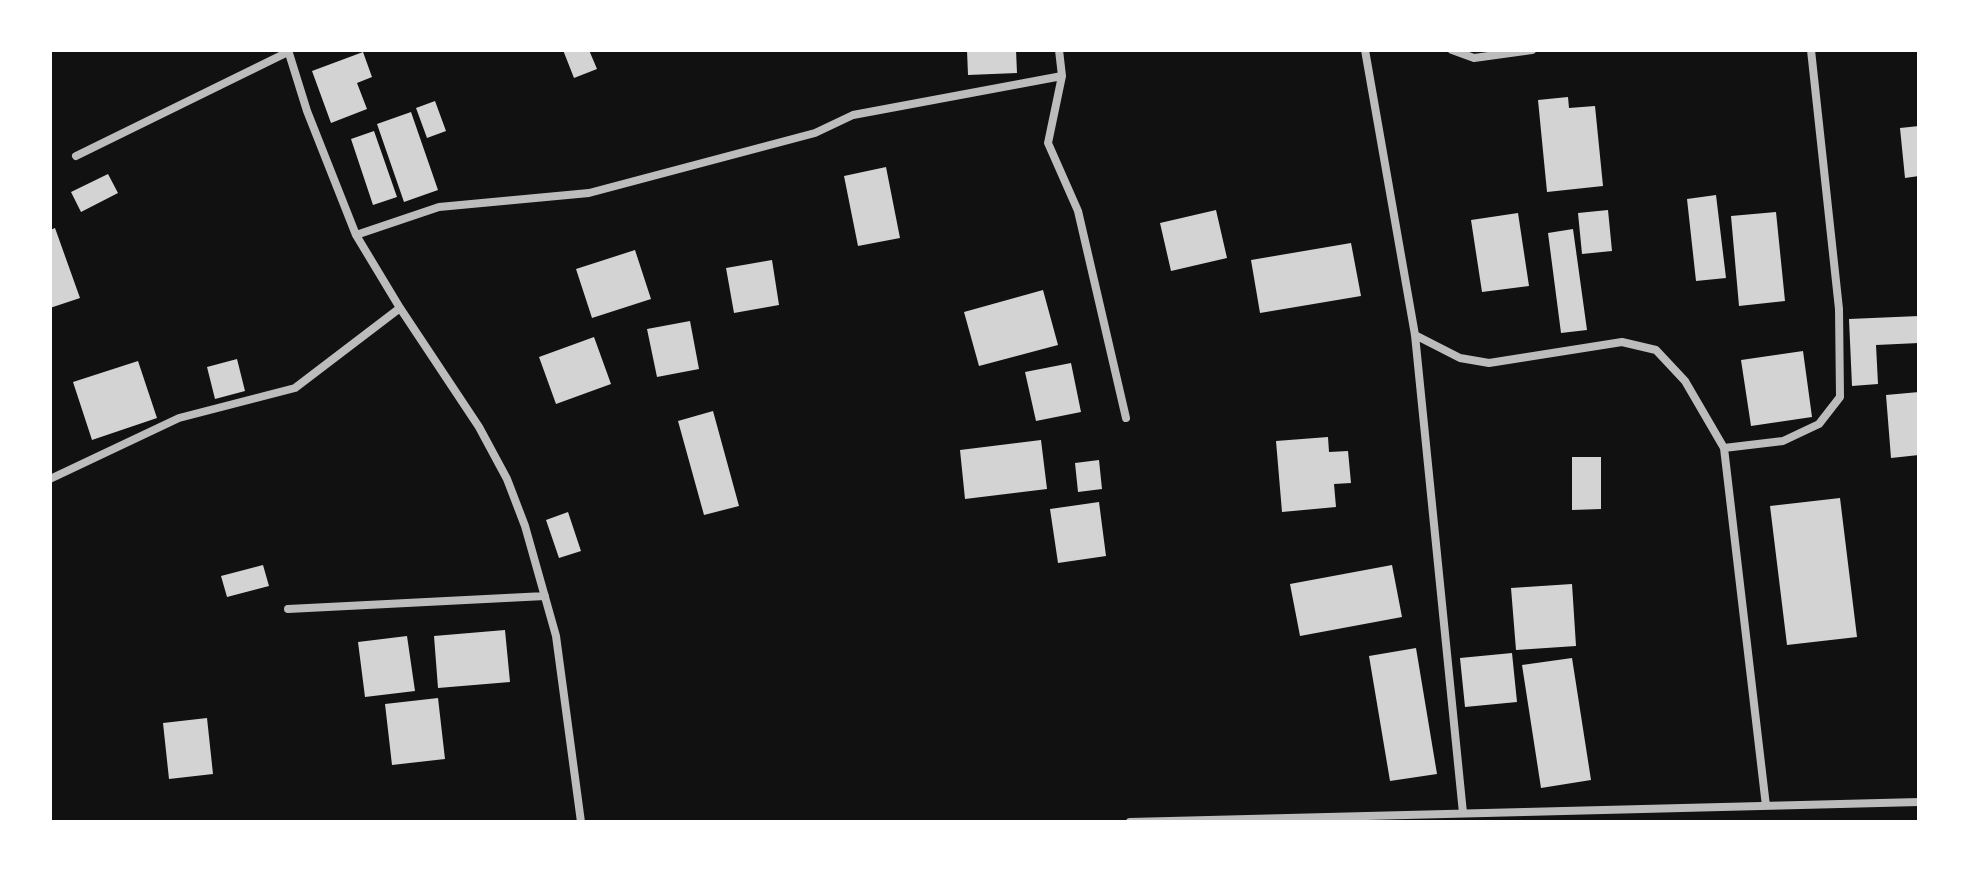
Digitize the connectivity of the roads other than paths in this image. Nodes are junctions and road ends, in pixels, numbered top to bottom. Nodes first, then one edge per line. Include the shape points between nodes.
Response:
1 (1059, 50) edge
2 (1365, 50) edge
3 (1452, 50) edge
4 (1532, 50) edge
5 (1811, 50) edge
6 (288, 51) edge
7 (1062, 76) junction
8 (76, 156) dead end
9 (356, 235) junction
10 (400, 308) junction
11 (1415, 335) junction
12 (1126, 418) dead end
13 (1724, 448) junction
14 (50, 479) edge
15 (545, 596) junction
16 (288, 609) dead end
17 (1919, 802) edge
18 (1766, 806) junction
19 (1463, 813) junction
20 (581, 822) edge
21 (1130, 822) edge

1 - 7 street
2 - 11 street
3 - 4 street via 1474,58
5 - 13 street via 1839,309 1840,397 1819,424 1783,441
6 - 8 street
6 - 9 street
7 - 9 street via 853,115 815,133 589,193 439,207
7 - 12 street via 1048,143 1078,211
9 - 10 street
10 - 14 street via 295,388 179,418
10 - 15 street via 507,479
11 - 13 street via 1460,358 1489,363 1622,342 1656,350 1685,381
11 - 19 street
13 - 18 street
15 - 16 street
15 - 20 street via 556,636
17 - 18 street
18 - 19 street
19 - 21 street

